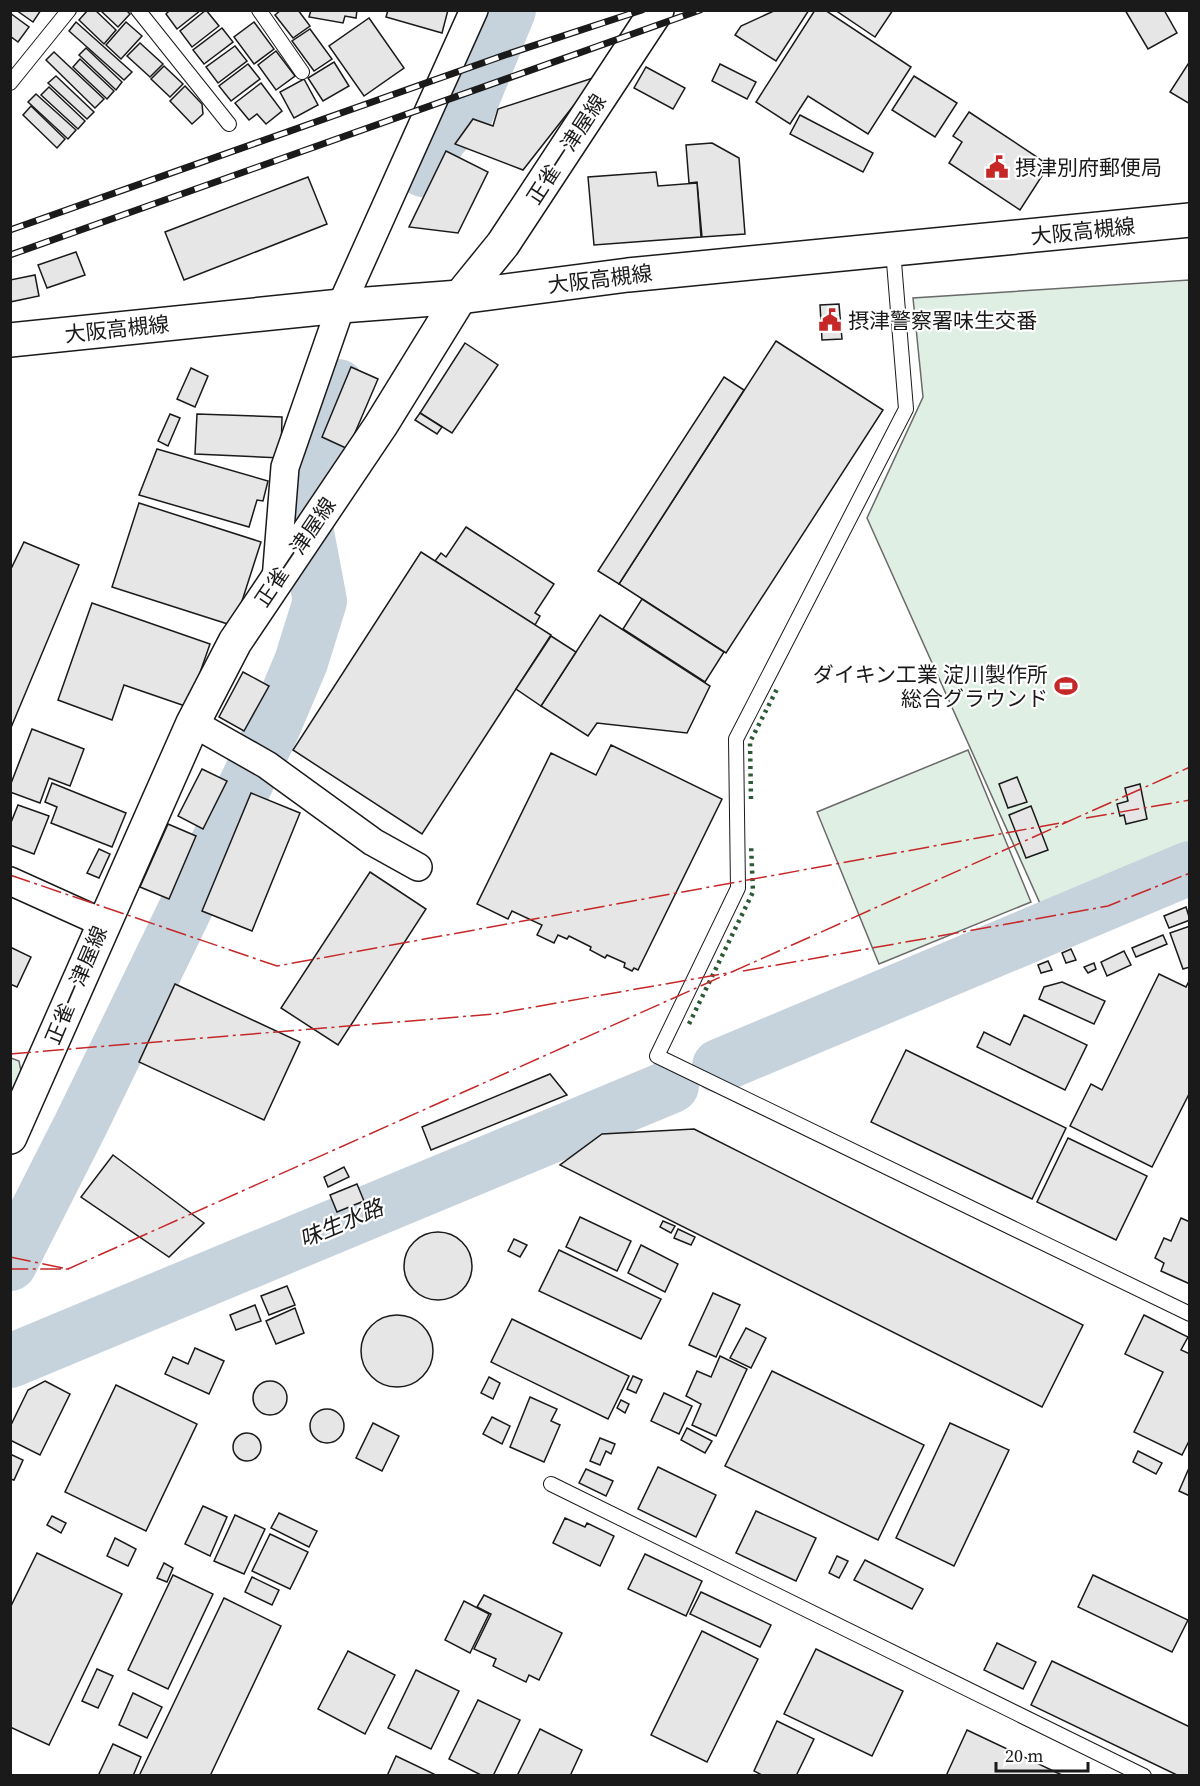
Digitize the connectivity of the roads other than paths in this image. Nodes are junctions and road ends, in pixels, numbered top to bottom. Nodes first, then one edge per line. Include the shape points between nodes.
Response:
1 (69, 10) edge
2 (138, 10) edge
3 (259, 10) edge
4 (474, 10) edge
5 (657, 10) edge
6 (303, 72) dead end
7 (10, 82) edge
8 (229, 124) dead end
9 (1190, 220) edge
10 (893, 250) junction
11 (460, 297) junction
12 (341, 306) junction
13 (10, 340) edge
14 (276, 580) junction
15 (193, 723) junction
16 (418, 867) dead end
17 (10, 881) edge
18 (103, 923) junction
19 (10, 1137) edge
20 (1190, 1314) edge
21 (551, 1484) dead end
22 (1144, 1776) edge

1 - 7 lane
2 - 8 lane
3 - 6 lane
4 - 12 street
5 - 11 main road, 正雀一津屋線 via 503,244
9 - 10 main road, 大阪高槻線
10 - 11 main road, 大阪高槻線 via 628,275
10 - 20 lane via 906,409 736,739 738,888 657,1056
11 - 12 main road, 大阪高槻線
11 - 14 main road, 正雀一津屋線 via 381,425
12 - 13 main road, 大阪高槻線
12 - 14 street via 285,466
14 - 15 main road, 正雀一津屋線 via 235,642
15 - 16 street via 259,761 373,842
15 - 18 main road, 正雀一津屋線
17 - 18 street
18 - 19 main road, 正雀一津屋線
21 - 22 lane

